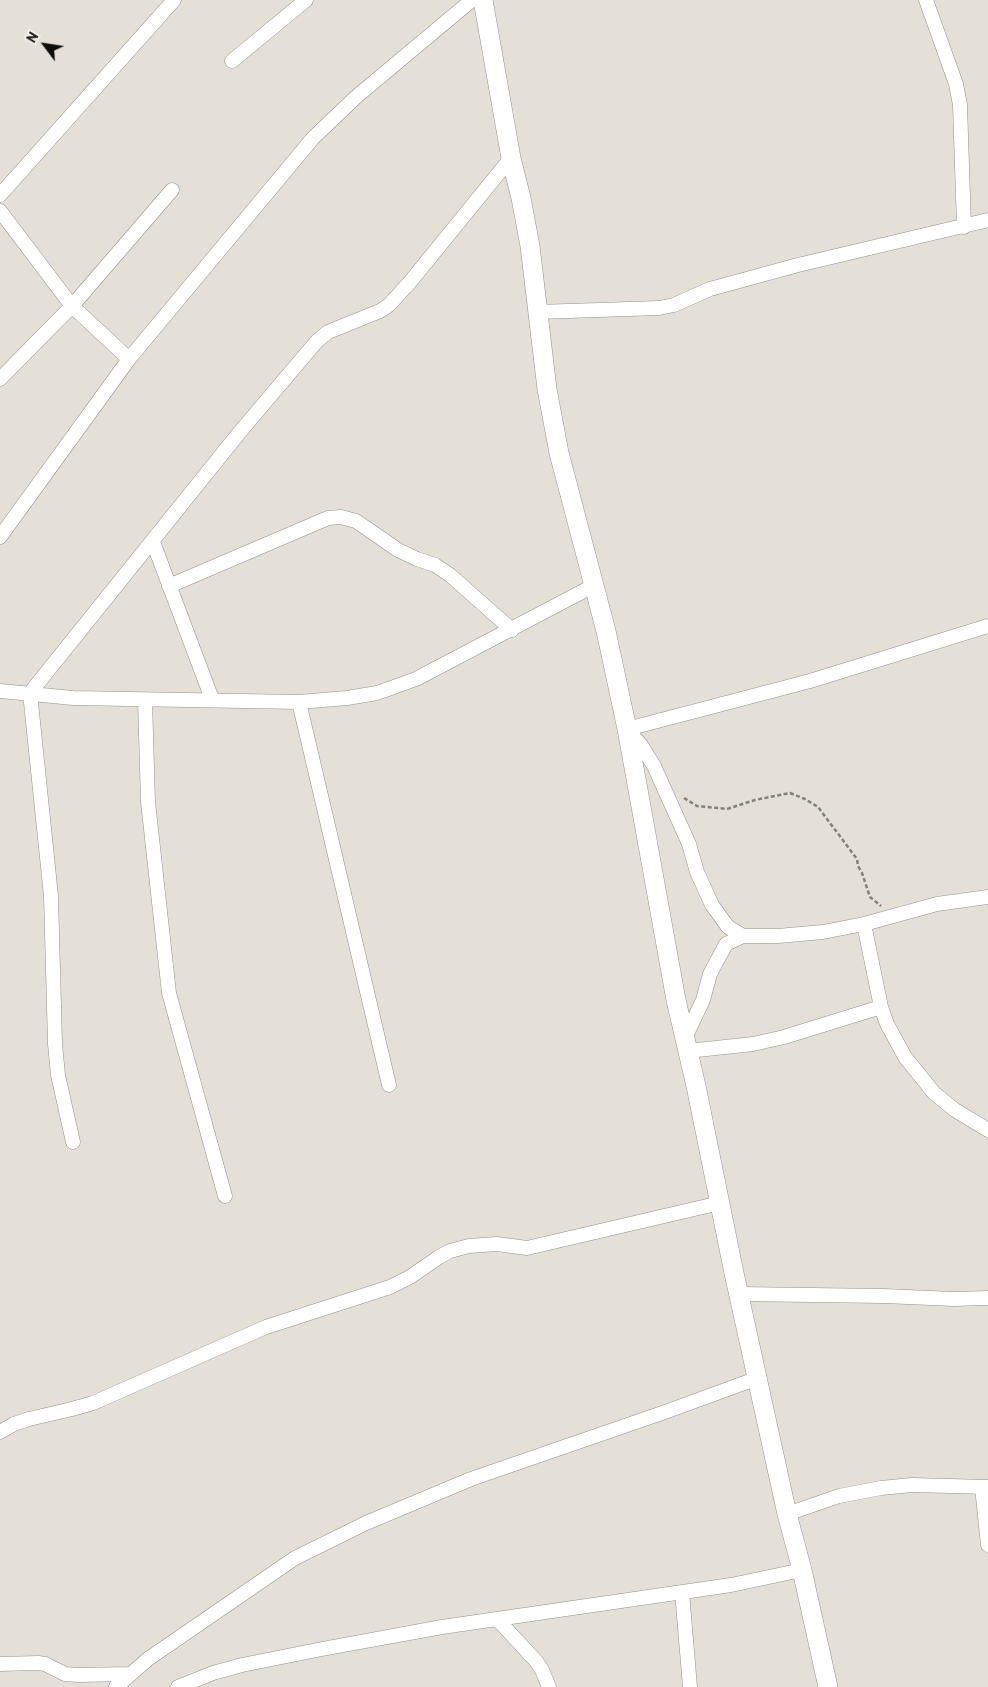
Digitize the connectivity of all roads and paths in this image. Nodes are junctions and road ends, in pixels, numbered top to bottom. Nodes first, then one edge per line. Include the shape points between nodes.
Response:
1 (174, 0) edge
2 (306, 0) edge
3 (472, 0) edge
4 (483, 0) edge
5 (926, 0) edge
6 (232, 61) dead end
7 (511, 158) junction
8 (172, 190) dead end
9 (0, 195) edge
10 (0, 211) edge
11 (988, 220) edge
12 (964, 227) junction
13 (72, 306) junction
14 (538, 312) junction
15 (129, 359) junction
16 (0, 379) edge
17 (0, 537) edge
18 (152, 542) junction
19 (169, 586) junction
20 (593, 586) junction
21 (988, 626) edge
22 (512, 630) junction
23 (0, 691) edge
24 (30, 693) junction
25 (212, 699) junction
26 (145, 700) junction
27 (299, 702) junction
28 (627, 729) junction
29 (662, 783) junction
30 (988, 898) edge
31 (894, 916) junction
32 (864, 924) junction
33 (743, 936) junction
34 (881, 1007) junction
35 (686, 1045) junction
36 (389, 1086) dead end
37 (988, 1130) edge
38 (73, 1142) dead end
39 (225, 1196) dead end
40 (720, 1203) junction
41 (740, 1294) junction
42 (988, 1298) edge
43 (758, 1378) junction
44 (0, 1432) edge
45 (985, 1487) edge
46 (787, 1514) junction
47 (988, 1545) edge
48 (802, 1570) junction
49 (682, 1592) junction
50 (498, 1620) junction
51 (0, 1664) edge
52 (130, 1674) junction
53 (116, 1687) edge
54 (178, 1687) edge
55 (549, 1687) edge
56 (690, 1687) edge
57 (828, 1687) edge

1 - 9 street
2 - 6 street
3 - 15 street via 356,97 313,138
4 - 7 street
5 - 12 street via 956,84 960,105
7 - 14 street via 530,246
7 - 18 street via 389,305 328,332 317,341
8 - 13 street
10 - 13 street
11 - 12 street
12 - 14 street via 798,265 710,289 659,308
13 - 15 street
13 - 16 street
14 - 20 street via 547,390 559,453
15 - 17 street
18 - 19 street
18 - 24 street
19 - 22 street via 328,518 341,517 356,521 398,550 435,565
19 - 25 street
20 - 22 street
20 - 28 street
21 - 28 street via 810,681
22 - 27 street via 416,680 377,693
23 - 24 street
24 - 26 street
24 - 38 street via 51,896 55,1044 58,1075
25 - 26 street
25 - 27 street
26 - 39 street via 148,802 169,993
27 - 36 street
28 - 29 street via 641,745
28 - 35 street
29 - 31 path via 697,806 727,810 790,793 805,799 818,808 857,859 870,897
29 - 33 street via 712,905 728,927
30 - 31 street via 937,904
31 - 32 street
32 - 33 street via 823,932
32 - 34 street
33 - 35 street via 726,944 710,974
34 - 35 street via 753,1044
34 - 37 street via 904,1057 934,1093
35 - 40 street
40 - 41 street
40 - 44 street via 527,1248 483,1244 450,1251 394,1285 266,1327 93,1403 29,1419
41 - 42 street
41 - 43 street
43 - 46 street
43 - 52 street via 471,1479 366,1524 295,1558
45 - 46 street via 912,1485 881,1488 838,1496
45 - 47 street
46 - 48 street
48 - 49 street
48 - 57 street
49 - 50 street
49 - 56 street
50 - 54 street via 242,1665
50 - 55 street via 536,1661
51 - 52 street via 45,1664 65,1674
52 - 53 street

